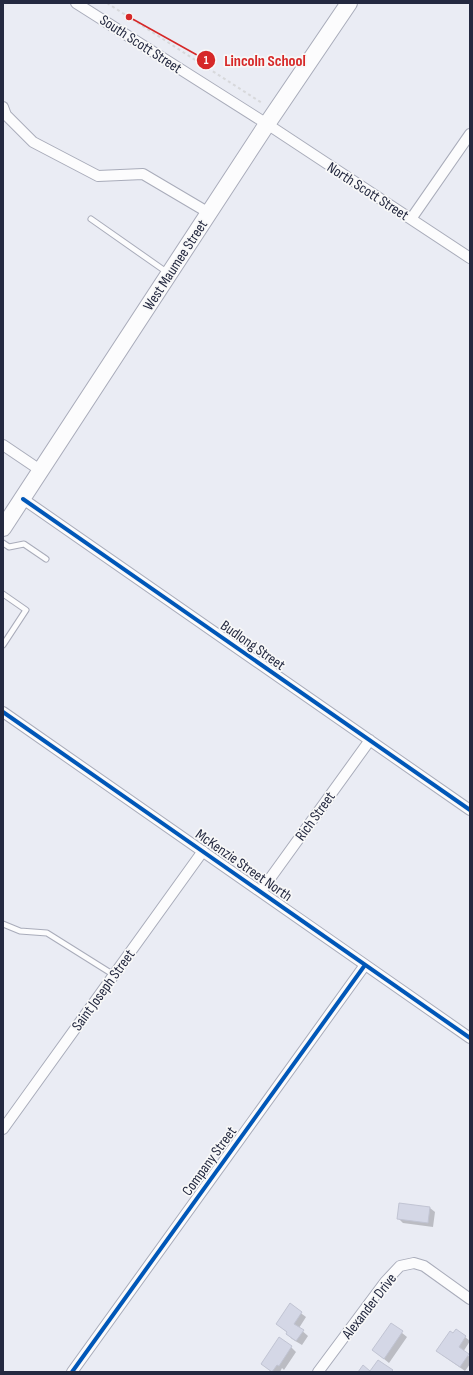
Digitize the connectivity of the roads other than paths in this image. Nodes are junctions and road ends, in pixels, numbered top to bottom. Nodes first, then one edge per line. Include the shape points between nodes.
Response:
1 (76, 3) edge
2 (349, 3) edge
3 (3, 107) edge
4 (267, 124) junction
5 (470, 134) edge
6 (209, 213) junction
7 (91, 219) dead end
8 (411, 219) junction
9 (470, 258) edge
10 (169, 273) junction
11 (3, 445) edge
12 (40, 470) junction
13 (23, 499) junction
14 (3, 528) edge
15 (3, 543) edge
16 (46, 558) dead end
17 (3, 594) edge
18 (4, 642) edge
19 (3, 712) edge
20 (370, 740) junction
21 (470, 810) edge
22 (202, 851) junction
23 (260, 891) junction
24 (3, 924) edge
25 (365, 965) junction
26 (114, 975) junction
27 (470, 1038) edge
28 (3, 1129) edge
29 (470, 1299) edge
30 (72, 1372) edge
31 (318, 1372) edge

1 - 4 street, South Scott Street
2 - 4 main road, West Maumee Street
3 - 6 street via 6,115 33,142 98,176 143,174
4 - 6 main road, West Maumee Street
4 - 8 street, North Scott Street
5 - 8 street
6 - 10 main road, West Maumee Street
7 - 10 lane
8 - 9 street, North Scott Street
10 - 12 main road, West Maumee Street
11 - 12 street
12 - 13 main road, West Maumee Street
13 - 14 main road, West Maumee Street
13 - 20 street, Budlong Street
15 - 16 lane via 9,547 24,544
17 - 18 lane via 26,610
19 - 22 street, McKenzie Street North
20 - 21 street, Budlong Street
20 - 23 street, Rich Street
22 - 23 street, McKenzie Street North
22 - 26 street, Saint Joseph Street
23 - 25 street, McKenzie Street North
24 - 26 lane via 20,931 47,933
25 - 27 street, McKenzie Street North
25 - 30 street, Company Street
26 - 28 street, Saint Joseph Street
29 - 31 street, Alexander Drive via 424,1266 414,1263 400,1266 385,1282

